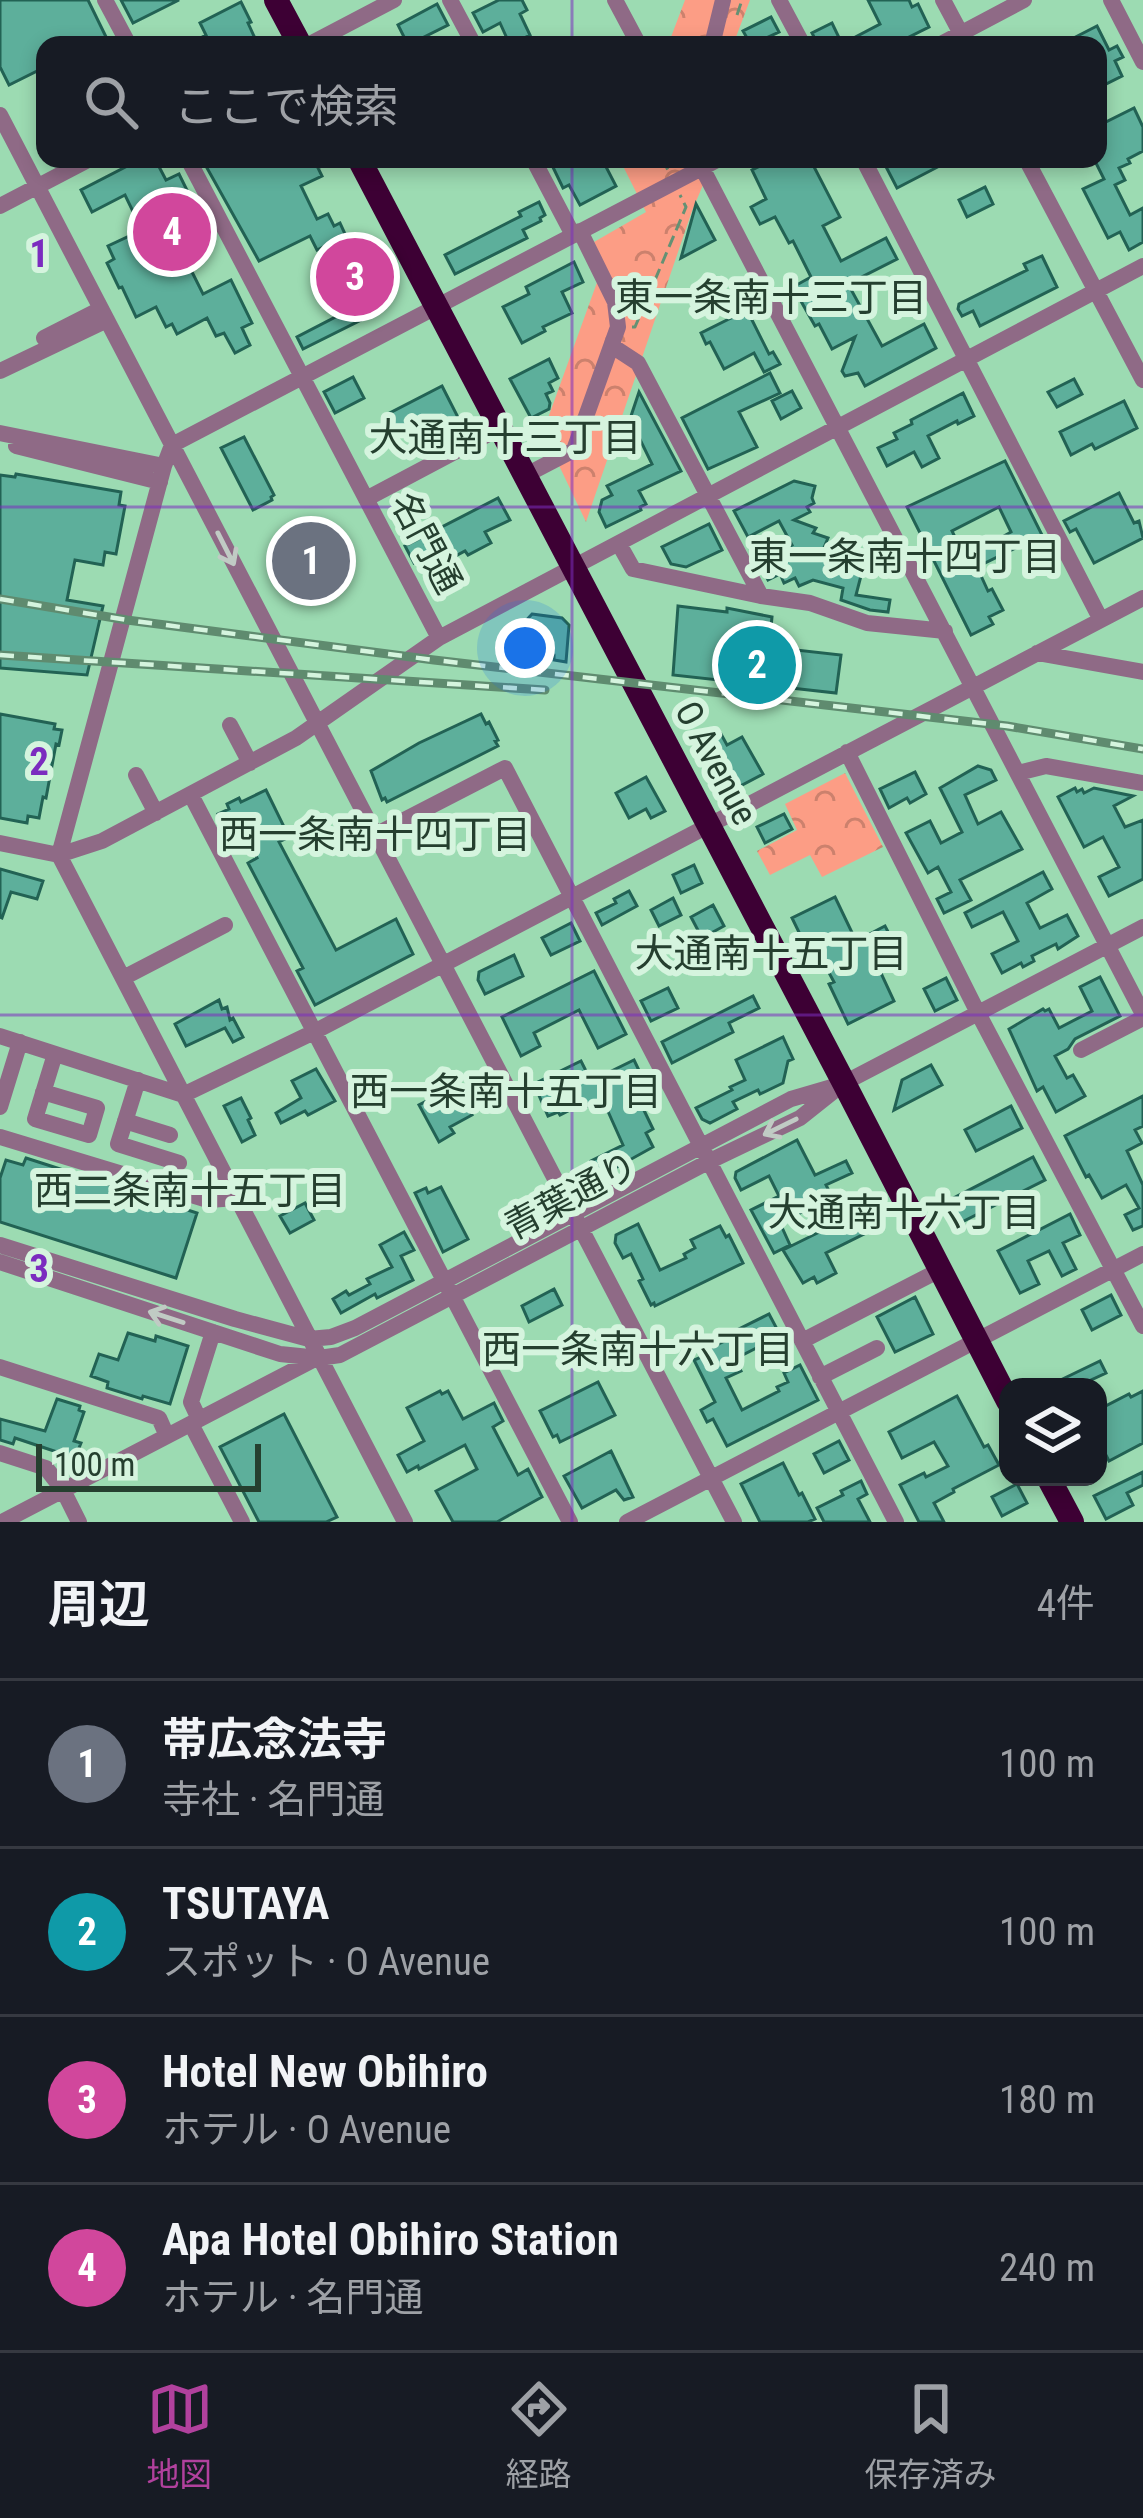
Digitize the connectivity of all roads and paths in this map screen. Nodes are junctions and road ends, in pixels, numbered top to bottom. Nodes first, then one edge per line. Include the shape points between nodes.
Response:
1 (105, 0) edge
2 (276, 0) edge
3 (394, 0) edge
4 (450, 0) edge
5 (615, 0) edge
6 (723, 0) edge
7 (779, 0) edge
8 (943, 0) edge
9 (1024, 0) edge
10 (1111, 0) edge
11 (123, 36) edge
12 (298, 36) edge
13 (322, 36) edge
14 (469, 36) edge
15 (633, 36) edge
16 (714, 36) edge
17 (798, 36) edge
18 (962, 36) edge
19 (969, 36) edge
20 (1143, 62) edge
21 (0, 115) edge
22 (73, 168) edge
23 (193, 168) edge
24 (363, 168) edge
25 (538, 168) edge
26 (667, 168) edge
27 (697, 168) edge
28 (710, 168) edge
29 (868, 168) edge
30 (1031, 168) edge
31 (674, 182) junction
32 (37, 187) junction
33 (0, 206) edge
34 (576, 233) junction
35 (1143, 266) edge
36 (1096, 291) junction
37 (435, 307) junction
38 (104, 314) junction
39 (619, 327) junction
40 (612, 346) junction
41 (968, 359) junction
42 (0, 360) edge
43 (0, 371) edge
44 (302, 377) junction
45 (1143, 380) edge
46 (500, 428) junction
47 (838, 428) junction
48 (0, 433) edge
49 (0, 442) edge
50 (172, 445) junction
51 (162, 474) junction
52 (526, 475) junction
53 (709, 496) junction
54 (366, 499) junction
55 (620, 544) junction
56 (573, 568) junction
57 (761, 596) junction
58 (1143, 598) edge
59 (1101, 620) junction
60 (945, 632) junction
61 (439, 638) junction
62 (1036, 653) junction
63 (1143, 672) edge
64 (973, 686) junction
65 (230, 725) dead end
66 (317, 725) junction
67 (847, 752) junction
68 (250, 764) junction
69 (1018, 773) junction
70 (136, 775) dead end
71 (1143, 783) edge
72 (191, 795) junction
73 (156, 813) junction
74 (708, 826) junction
75 (375, 835) junction
76 (0, 843) edge
77 (59, 855) junction
78 (572, 896) junction
79 (225, 925) dead end
80 (1143, 926) edge
81 (1107, 946) junction
82 (444, 964) junction
83 (123, 978) junction
84 (978, 1013) junction
85 (1143, 1016) edge
86 (314, 1032) junction
87 (0, 1036) edge
88 (20, 1042) junction
89 (1081, 1050) dead end
90 (55, 1054) junction
91 (138, 1080) junction
92 (844, 1083) junction
93 (44, 1092) dead end
94 (183, 1095) junction
95 (0, 1107) edge
96 (125, 1121) junction
97 (170, 1135) dead end
98 (0, 1137) edge
99 (706, 1154) junction
100 (179, 1163) dead end
101 (237, 1198) junction
102 (577, 1221) junction
103 (0, 1245) edge
104 (1143, 1254) edge
105 (0, 1262) edge
106 (1113, 1269) junction
107 (940, 1270) junction
108 (448, 1288) junction
109 (1143, 1326) edge
110 (213, 1332) junction
111 (309, 1339) junction
112 (802, 1341) junction
113 (976, 1342) junction
114 (877, 1348) dead end
115 (319, 1358) junction
116 (0, 1367) edge
117 (820, 1377) junction
118 (999, 1384) edge
119 (838, 1412) junction
120 (195, 1421) junction
121 (167, 1436) junction
122 (0, 1454) edge
123 (711, 1478) junction
124 (1053, 1486) edge
125 (63, 1490) junction
126 (2, 1522) edge
127 (80, 1522) edge
128 (242, 1522) edge
129 (405, 1522) edge
130 (570, 1522) edge
131 (627, 1522) edge
132 (734, 1522) edge
133 (896, 1522) edge
134 (1072, 1522) edge

1 - 11 street
2 - 12 highway
3 - 13 street
4 - 14 street
5 - 15 street
6 - 16 street
7 - 17 street
8 - 18 street
9 - 19 street
10 - 20 street
21 - 32 street
22 - 32 street
23 - 44 street, 名門通
24 - 37 highway, O Avenue
25 - 34 street
26 - 31 path
27 - 31 street
28 - 47 street
29 - 41 street
30 - 36 street
31 - 34 street
31 - 39 path via 686,207 635,327
32 - 33 street
32 - 38 street
34 - 37 street
34 - 39 street via 615,302
35 - 36 street
36 - 41 street
36 - 45 street
37 - 44 street
37 - 46 highway, O Avenue
38 - 42 street
38 - 43 street
38 - 50 street
39 - 40 street
40 - 52 street via 574,450
40 - 53 street via 638,363
41 - 47 street
41 - 59 street
44 - 50 street
44 - 54 street, 名門通
46 - 52 highway, O Avenue
46 - 54 street
47 - 53 street
47 - 60 street
48 - 51 street
49 - 51 street
50 - 51 street
50 -> 66 street
51 - 77 street
52 - 56 highway, O Avenue
53 - 55 street
53 - 57 street
54 - 61 street, 名門通
55 - 56 street
55 - 57 street via 633,569
56 - 61 street
56 - 74 highway, O Avenue
57 - 60 street via 867,623
58 - 59 street
59 - 62 street
60 - 64 street
61 - 66 street
62 - 63 street
62 - 64 street
64 - 67 street
64 - 69 street
65 - 68 street
66 - 68 street
66 - 75 street
67 - 74 street
67 - 84 street
68 - 72 street
69 - 71 street via 1046,766
69 - 81 street
70 - 73 street
72 - 73 street
72 - 86 street
73 - 77 street
74 - 78 street
74 - 92 highway, O Avenue
75 - 78 street via 505,768
75 - 82 street
76 - 77 street
77 - 83 street
78 - 82 street
78 - 99 street
79 - 83 street
80 - 81 street, 青葉通り
81 - 84 street, 青葉通り
81 - 85 street
82 - 86 street
82 - 102 street
83 - 94 street
84 - 92 street, 青葉通り
84 - 106 street
85 - 89 street
86 - 94 street
86 - 108 street
87 - 88 street
88 - 90 street
88 - 95 street
90 - 91 street
90 - 93 street
91 - 94 street
91 - 96 street
92 - 99 street, 青葉通り via 800,1118
92 - 107 highway, O Avenue
94 - 101 street
96 - 97 street
96 - 100 street via 118,1144
98 - 101 street via 208,1200
99 - 102 street, 青葉通り
99 - 112 street
101 - 111 street
102 - 108 street, 青葉通り
102 - 123 street
103 - 111 street
104 - 106 street
110 -> 105 street
106 - 109 street
106 - 113 street
107 - 112 street
107 - 113 highway, O Avenue
108 - 111 street
108 - 115 street, 青葉通り via 340,1355
108 - 130 street
110 - 115 street
110 - 120 street via 191,1402
111 - 115 street
112 - 117 street
113 - 118 highway, O Avenue
113 - 119 street
114 - 117 street
115 - 120 street, 青葉通り
115 - 129 street
116 - 121 street via 159,1418
117 - 119 street
119 - 123 street
119 - 133 street
120 - 121 street, 青葉通り
120 - 128 street
121 - 125 street, 青葉通り
122 - 125 street via 46,1468
123 - 131 street
123 - 132 street
124 - 134 highway
125 - 126 street, 青葉通り
125 - 127 street

